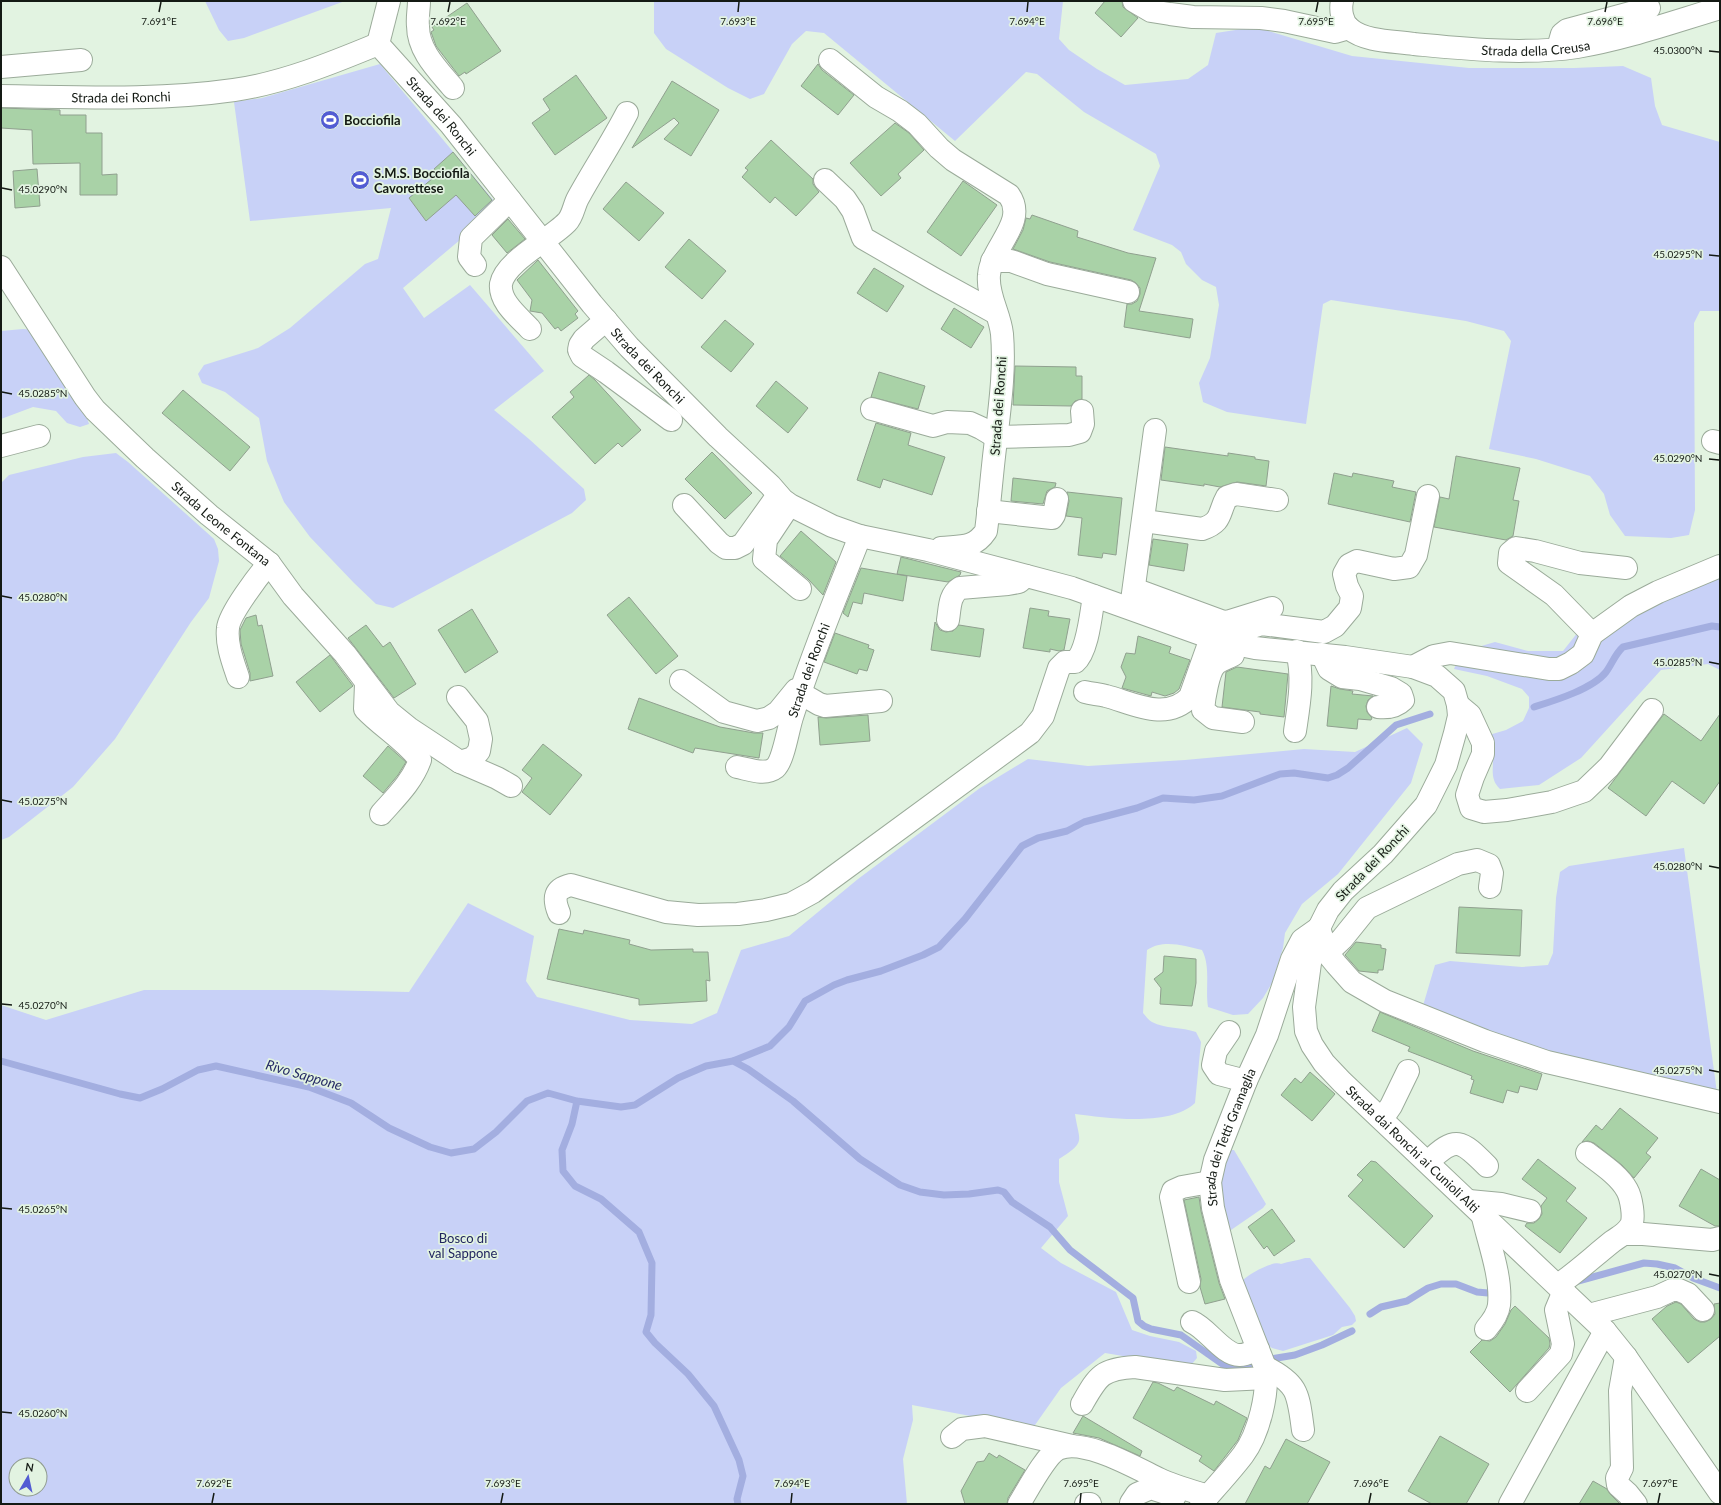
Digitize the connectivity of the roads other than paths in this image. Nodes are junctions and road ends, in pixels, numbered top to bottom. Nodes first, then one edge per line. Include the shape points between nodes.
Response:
1 (388, 1) edge
2 (419, 1) edge
3 (1134, 1) edge
4 (1342, 1) edge
5 (1706, 7) edge
6 (1649, 8) dead end
7 (1349, 28) junction
8 (378, 44) junction
9 (1558, 48) junction
10 (81, 60) dead end
11 (830, 60) dead end
12 (1, 67) edge
13 (453, 88) dead end
14 (1, 96) edge
15 (627, 113) dead end
16 (825, 180) dead end
17 (510, 200) junction
18 (543, 240) junction
19 (992, 261) junction
20 (475, 265) dead end
21 (1, 267) edge
22 (1128, 292) dead end
23 (996, 313) junction
24 (606, 320) junction
25 (530, 329) dead end
26 (872, 409) dead end
27 (1082, 411) dead end
28 (671, 420) dead end
29 (1155, 430) dead end
30 (39, 436) dead end
31 (996, 437) junction
32 (1, 446) edge
33 (1428, 496) dead end
34 (1057, 499) dead end
35 (784, 500) junction
36 (1277, 500) dead end
37 (684, 505) dead end
38 (988, 511) junction
39 (1144, 521) junction
40 (860, 536) junction
41 (928, 550) junction
42 (269, 563) junction
43 (1720, 566) edge
44 (1626, 568) dead end
45 (1026, 576) junction
46 (800, 589) dead end
47 (1094, 596) junction
48 (1132, 599) junction
49 (1272, 608) dead end
50 (948, 620) dead end
51 (1592, 634) junction
52 (1222, 641) junction
53 (1297, 651) junction
54 (1322, 654) junction
55 (1413, 667) junction
56 (238, 677) dead end
57 (681, 681) dead end
58 (366, 684) junction
59 (803, 684) junction
60 (1085, 692) dead end
61 (458, 697) dead end
62 (881, 701) dead end
63 (1458, 705) junction
64 (1378, 707) dead end
65 (1652, 710) dead end
66 (1243, 722) dead end
67 (1295, 731) dead end
68 (460, 762) junction
69 (737, 767) dead end
70 (511, 786) dead end
71 (381, 814) dead end
72 (1490, 887) dead end
73 (559, 913) dead end
74 (1319, 928) junction
75 (1327, 953) junction
76 (1228, 1032) dead end
77 (1408, 1071) dead end
78 (1595, 1074) junction
79 (1246, 1081) junction
80 (1633, 1098) dead end
81 (1720, 1102) edge
82 (1382, 1119) junction
83 (1586, 1153) dead end
84 (1428, 1162) junction
85 (1487, 1166) dead end
86 (1210, 1182) junction
87 (1475, 1207) junction
88 (1530, 1211) dead end
89 (1625, 1234) junction
90 (1720, 1238) edge
91 (1189, 1282) dead end
92 (1561, 1288) junction
93 (1703, 1310) dead end
94 (1589, 1315) junction
95 (1192, 1322) dead end
96 (1486, 1330) dead end
97 (1605, 1331) junction
98 (1626, 1357) junction
99 (1262, 1362) junction
100 (1527, 1391) dead end
101 (1082, 1404) dead end
102 (1303, 1430) dead end
103 (952, 1436) dead end
104 (1072, 1446) junction
105 (1720, 1493) edge
106 (1200, 1501) edge
107 (1131, 1503) edge
108 (1019, 1504) edge
109 (1086, 1504) edge
110 (1090, 1504) edge
111 (1510, 1504) edge
112 (1636, 1504) edge

1 - 8 street
2 - 13 street via 418,27 422,45
3 - 7 street via 1151,11 1284,21 1335,32
4 - 7 street via 1340,9
5 - 9 street, Strada della Creusa via 1600,43
6 - 9 street via 1567,30 1562,34
7 - 9 street, Strada della Creusa via 1364,36 1384,40 1465,49
8 - 14 street, Strada dei Ronchi via 290,77 235,90 176,96 110,98
8 - 17 street, Strada dei Ronchi via 451,125
10 - 12 street
11 - 19 street via 876,97 917,124 953,160 1009,195 1014,202 1016,213 1006,238
15 - 18 street via 568,221
16 - 23 street via 845,199 853,211 863,238
17 - 18 street, Strada dei Ronchi
17 - 20 street via 471,238 468,257
18 - 24 street, Strada dei Ronchi
18 - 25 street via 510,268 501,284 506,303
19 - 22 street via 1011,261 1046,274
19 - 23 street, Strada dei Ronchi via 990,290
21 - 42 street, Strada Leone Fontana via 95,410 209,515
23 - 31 street, Strada dei Ronchi via 1002,333 1002,373
24 - 28 street via 580,345 582,356
24 - 35 street, Strada dei Ronchi via 670,390
26 - 31 street via 933,426 946,422 970,423
27 - 31 street via 1083,424 1080,432 1069,435
29 - 39 street
30 - 32 street
31 - 38 street, Strada dei Ronchi
33 - 52 street via 1416,555 1409,567 1394,568 1357,561 1349,565 1344,574 1352,596 1350,608 1335,626 1324,632 1262,624 1236,632
34 - 38 street via 1052,518
35 - 37 street via 743,544 735,548 726,548 719,543
35 - 40 street, Strada dei Ronchi via 815,519
35 - 46 street via 766,540 764,559
36 - 39 street via 1236,494 1227,497 1220,517 1211,526 1202,529
38 - 41 street, Strada dei Ronchi via 986,531 972,545
39 - 48 street
40 - 41 street, Strada dei Ronchi
40 - 59 street, Strada dei Ronchi
41 - 45 street, Strada dei Ronchi
42 - 56 street via 235,611 228,628 232,659
42 - 58 street, Strada Leone Fontana via 293,596 345,654
43 - 51 street via 1631,606
44 - 51 street via 1580,563 1516,548 1510,553 1509,563 1554,595
45 - 47 street, Strada dei Ronchi
45 - 50 street via 1019,582 960,588 952,597
47 - 48 street, Strada dei Ronchi
47 - 73 street via 1081,657 1075,662 1065,662 1059,668 1043,716 1030,733 813,892 791,904 766,910 698,915 666,912 570,886 562,888 556,894 555,903
48 - 49 street via 1227,622
48 - 52 street, Strada dei Ronchi
51 - 55 street via 1583,654 1559,669 1450,653 1434,656
52 - 53 street, Strada dei Ronchi via 1255,648
52 - 60 street via 1190,697 1174,707 1145,709
52 - 66 street via 1233,655 1217,662 1212,668 1203,710 1213,718
53 - 54 street, Strada dei Ronchi
53 - 67 street via 1301,683
54 - 55 street, Strada dei Ronchi
54 - 64 street via 1329,669 1342,676 1360,678 1401,694 1403,700 1399,704 1387,708
55 - 63 street, Strada dei Ronchi via 1437,676 1454,691
57 - 59 street via 724,712 757,720 769,718 778,712
58 - 68 street, Strada Leone Fontana via 389,712
58 - 71 street via 365,709 420,760 406,786
59 - 62 street via 819,704 825,706
59 - 69 street, Strada dei Ronchi via 787,732 781,760 766,772
61 - 68 street via 477,721 481,739 473,758
63 - 65 street via 1470,715 1483,743 1482,754 1467,795 1471,808 1484,812 1552,802 1584,791 1609,766
63 - 74 street, Strada dei Ronchi via 1456,733 1446,765 1426,805 1383,854 1343,891 1328,910
68 - 70 street, Strada Leone Fontana
72 - 75 street via 1492,873 1489,864 1477,860 1458,864 1367,908
74 - 75 street
74 - 79 street, Strada dei Tetti Gramaglia via 1302,940 1292,959 1267,1034
74 - 82 street, Strada dai Ronchi ai Cunioli Alti via 1310,964 1304,1007 1306,1031 1324,1063
75 - 78 street via 1352,982 1385,1001 1485,1041 1547,1062
76 - 79 street via 1216,1051 1213,1065 1219,1074
77 - 82 street
78 - 80 street via 1600,1080 1600,1087 1606,1091
78 - 81 street
79 - 86 street, Strada dei Tetti Gramaglia via 1215,1160
82 - 84 street, Strada dai Ronchi ai Cunioli Alti
83 - 89 street via 1616,1176 1627,1189 1632,1202 1632,1224
84 - 85 street via 1442,1149 1455,1144 1464,1146
84 - 87 street, Strada dai Ronchi ai Cunioli Alti
86 - 91 street via 1182,1187 1173,1191 1171,1197
86 - 99 street, Strada dei Tetti Gramaglia via 1213,1208 1231,1280
87 - 88 street via 1501,1204
87 - 92 street, Strada dai Ronchi ai Cunioli Alti
87 - 96 street via 1496,1276 1499,1305 1494,1319
89 - 90 street via 1712,1240
89 - 92 street via 1613,1241
92 - 94 street, Strada dai Ronchi ai Cunioli Alti
92 - 100 street via 1556,1310 1563,1344 1560,1354
93 - 94 street via 1688,1294 1672,1290 1656,1297
94 - 97 street, Strada dai Ronchi ai Cunioli Alti
95 - 99 street via 1198,1324 1227,1352
97 - 98 street, Strada dai Ronchi ai Cunioli Alti
97 - 111 street
98 - 105 street, Strada dai Ronchi ai Cunioli Alti
98 - 112 street via 1620,1391 1622,1468 1617,1478 1618,1485
99 - 101 street via 1225,1380 1135,1367 1120,1368 1102,1374
99 - 102 street via 1293,1387 1297,1395
99 - 106 street via 1259,1422 1252,1438 1244,1454
103 - 104 street via 962,1429 985,1426
104 - 106 street via 1098,1451 1131,1464
104 - 108 street via 1058,1449 1046,1462
106 - 107 street via 1151,1488 1137,1494
109 - 110 street

